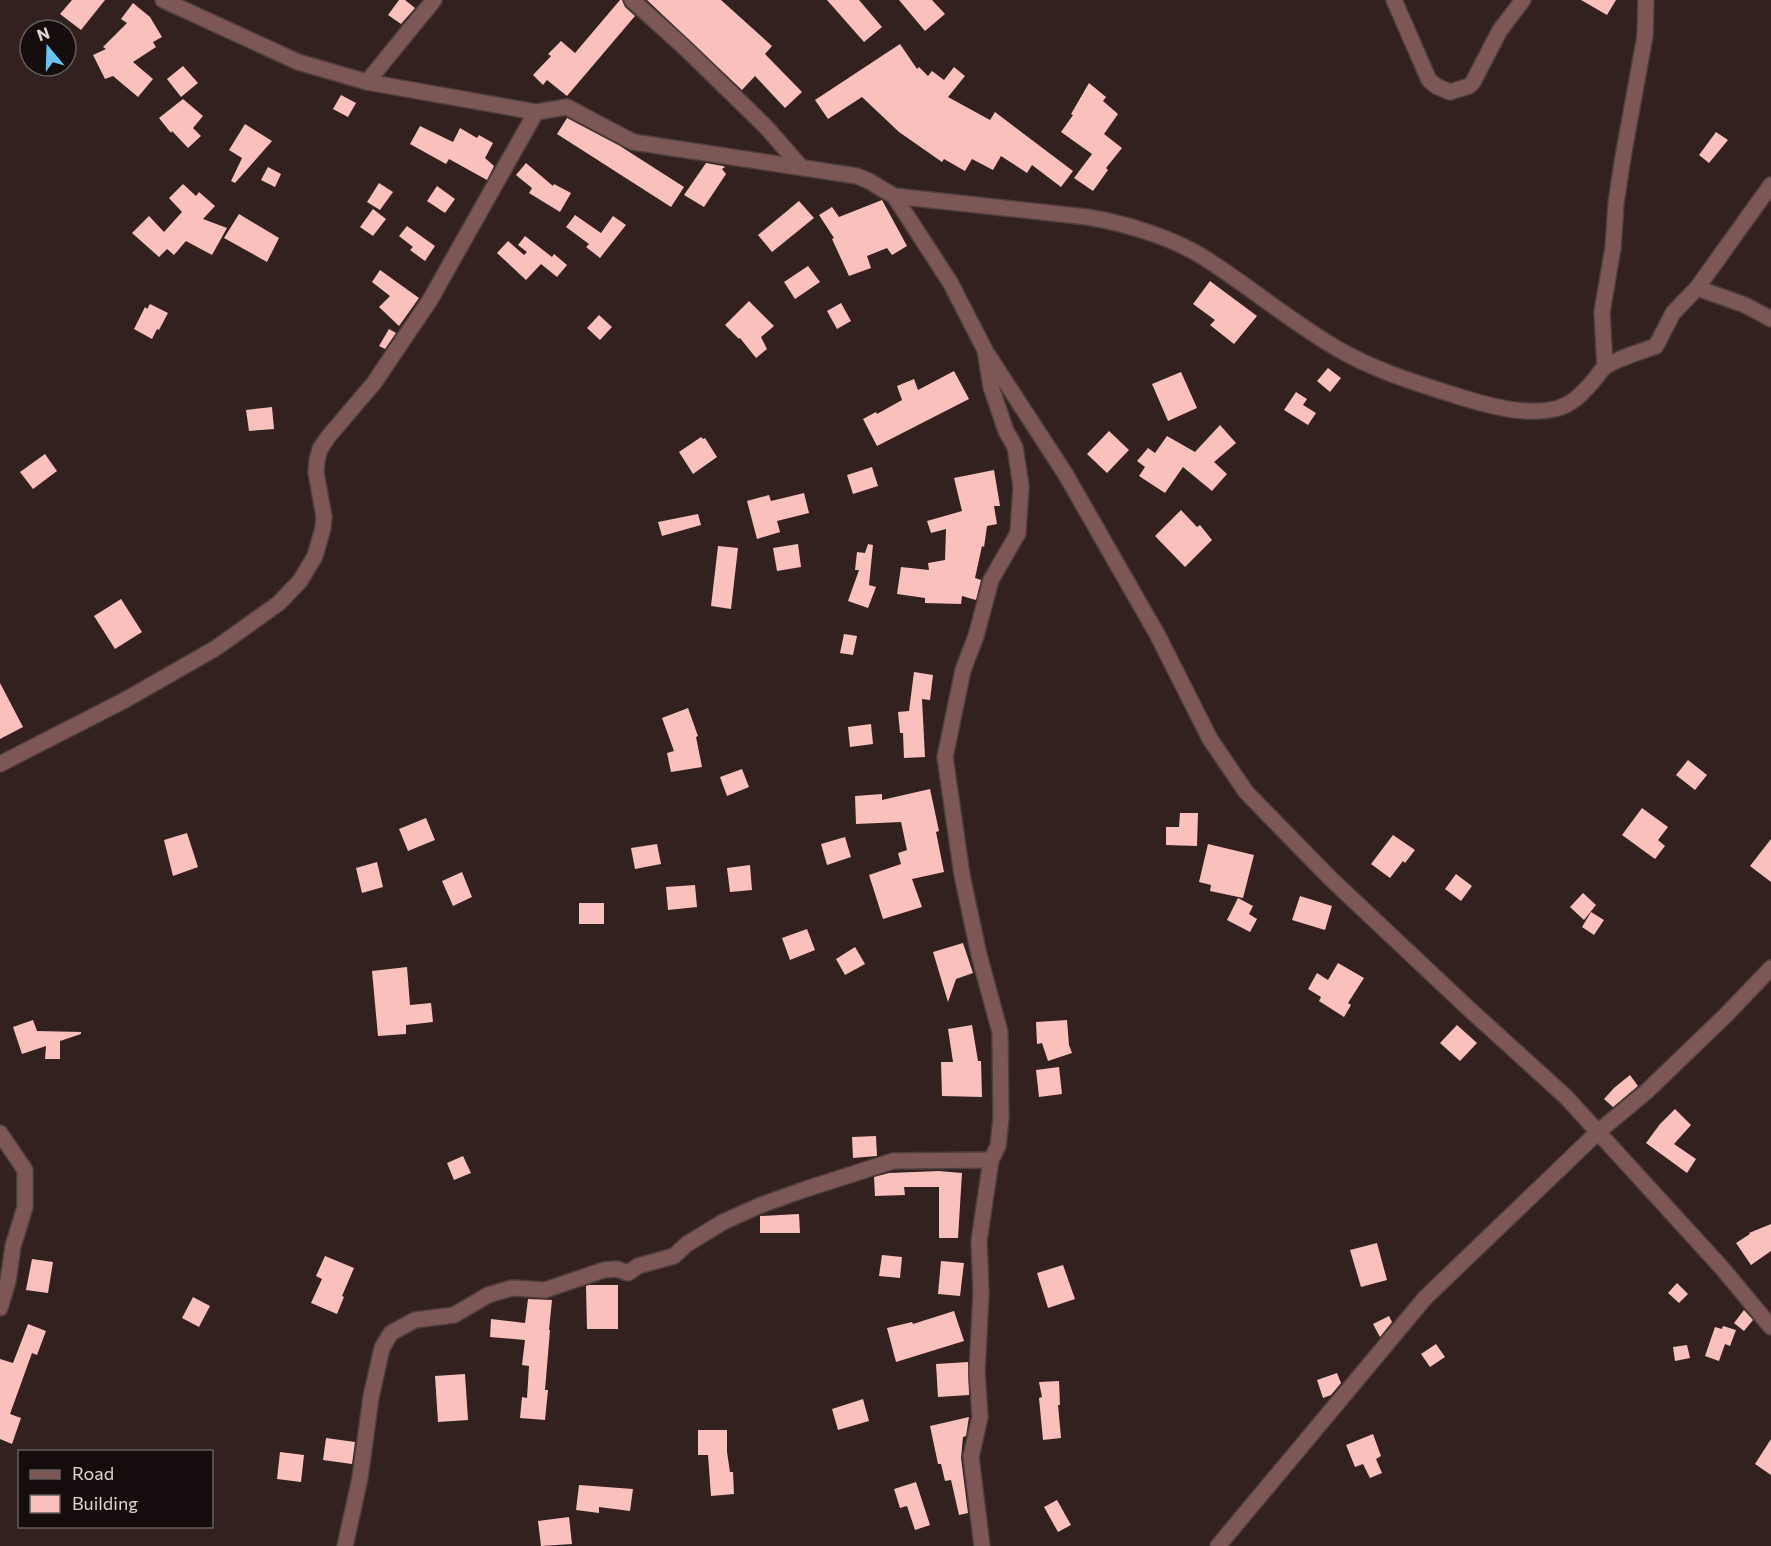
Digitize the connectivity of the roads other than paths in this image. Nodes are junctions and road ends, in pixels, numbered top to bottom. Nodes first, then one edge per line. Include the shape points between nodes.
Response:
1 (163, 0) edge
2 (434, 0) edge
3 (632, 0) edge
4 (1394, 0) edge
5 (1523, 0) edge
6 (1646, 0) edge
7 (367, 82) junction
8 (536, 112) junction
9 (800, 166) junction
10 (1771, 185) edge
11 (894, 196) junction
12 (1697, 288) junction
13 (1771, 319) edge
14 (985, 350) junction
15 (1605, 367) junction
16 (0, 764) edge
17 (1771, 968) edge
18 (1599, 1131) junction
19 (0, 1133) edge
20 (991, 1160) junction
21 (0, 1308) edge
22 (1771, 1327) edge
23 (345, 1546) edge
24 (982, 1546) edge
25 (1218, 1546) edge

1 - 7 street via 298,62
2 - 7 street
3 - 9 street via 766,127
4 - 5 street via 1430,80 1450,92 1473,82 1500,30
6 - 15 street via 1645,36 1623,157 1602,312
7 - 8 street
8 - 9 street via 567,107 633,142
8 - 16 street via 430,300 374,383 320,449 316,472 323,528 315,556 300,582 279,603 216,648
9 - 11 street via 857,176
10 - 12 street
11 - 14 street via 950,282
11 - 15 street via 1110,220 1149,232 1202,256 1297,324 1370,366 1482,404 1533,411 1558,408 1582,395
12 - 13 street
12 - 15 street via 1673,312 1656,346
14 - 18 street via 1066,475 1157,634 1210,739 1246,792 1330,879
14 - 20 street via 991,387 1015,447 1021,486 1018,533 991,580 963,670 945,757 962,875 1000,1032 1001,1118 998,1146
17 - 18 street via 1646,1092
18 - 22 street
18 - 25 street via 1412,1311
19 - 21 street via 25,1170 25,1207
20 - 23 street via 893,1161 761,1205 716,1226 674,1256 638,1266 628,1273 604,1270 545,1290 512,1288 488,1295 454,1315 415,1320 391,1334 382,1348 373,1388
20 - 24 street via 979,1241 980,1417 971,1457

